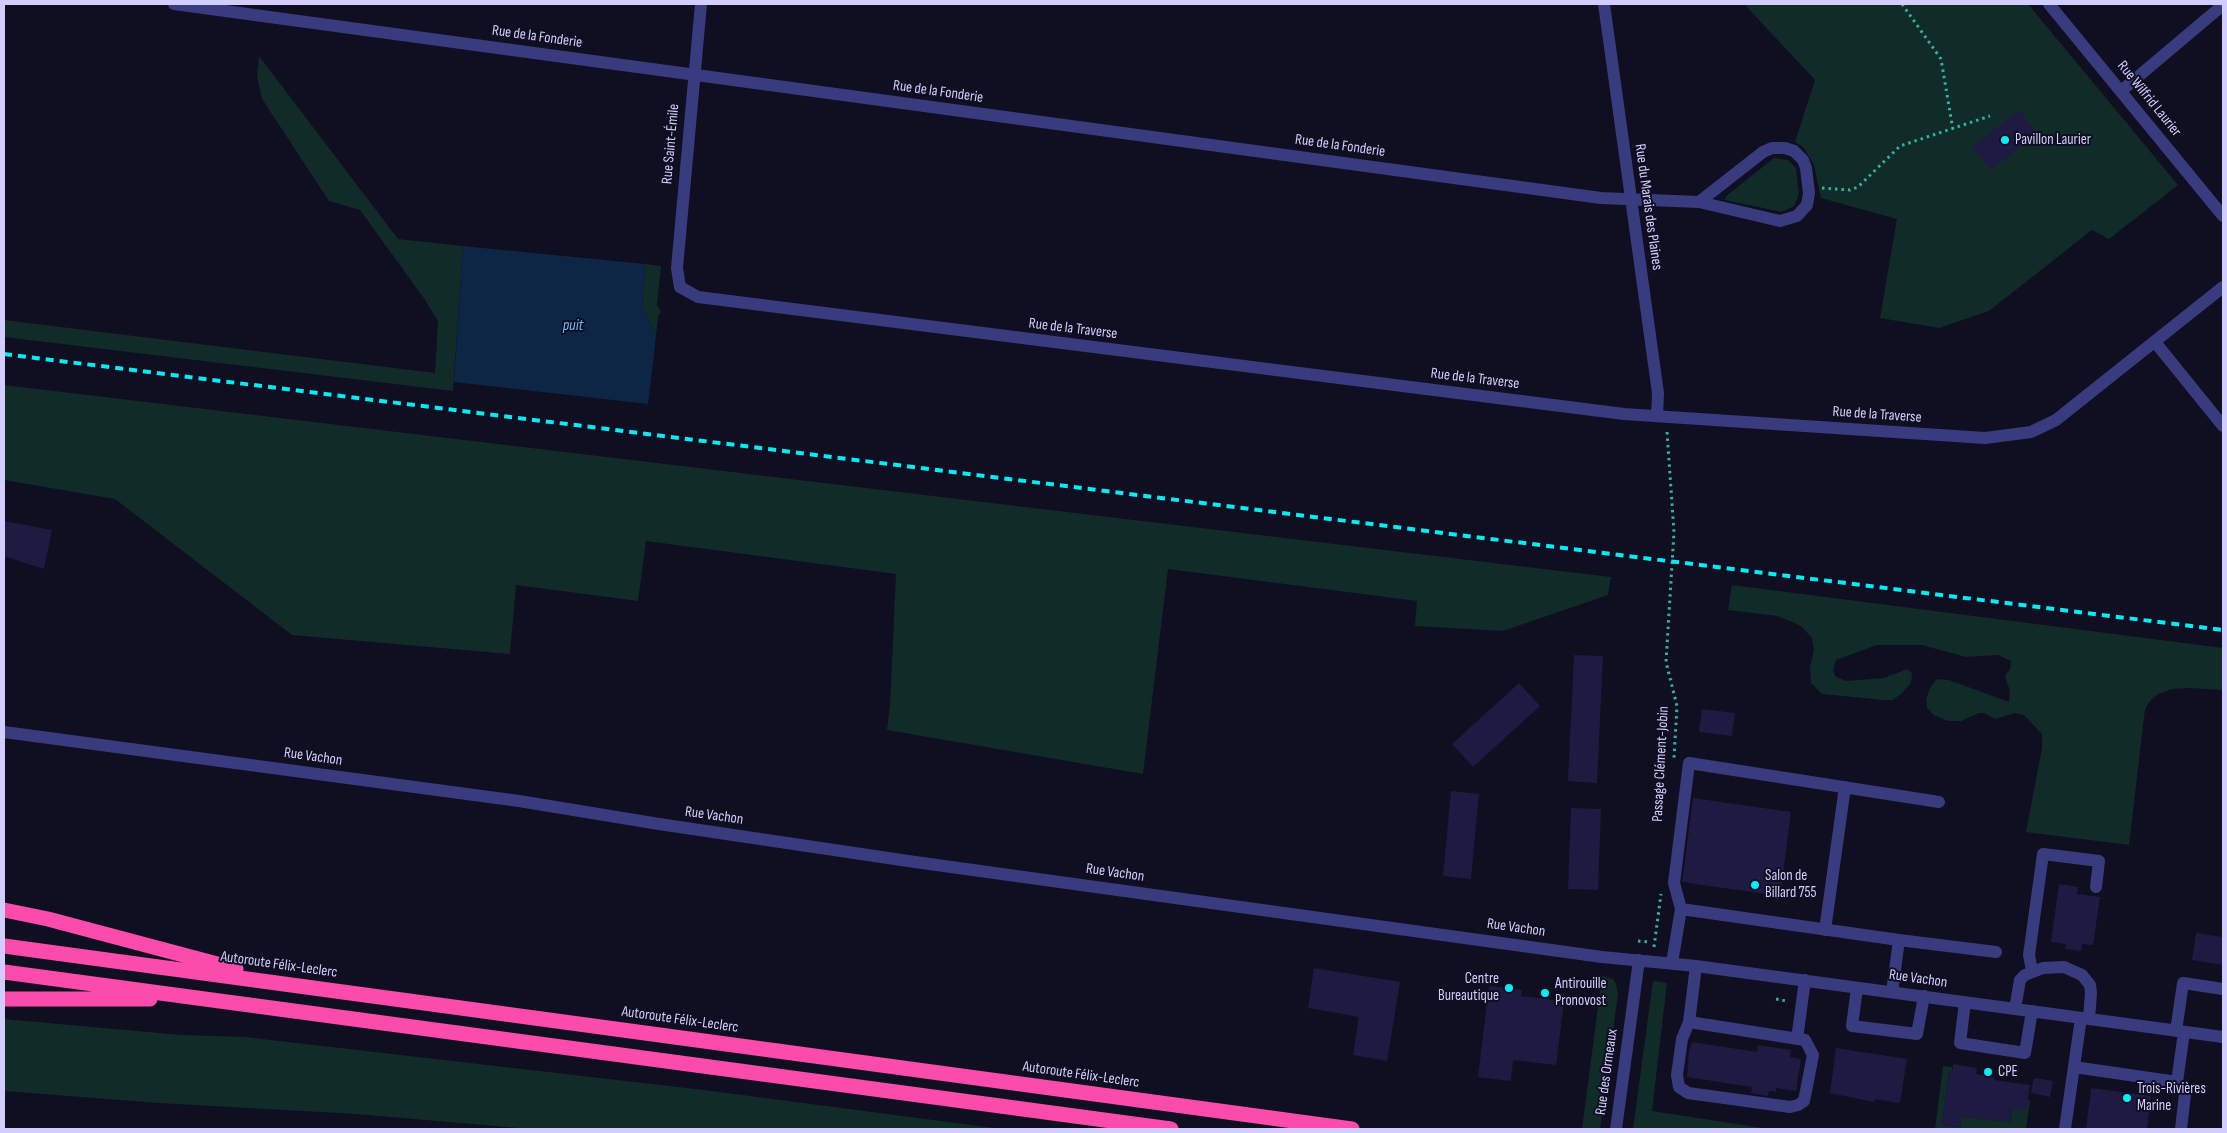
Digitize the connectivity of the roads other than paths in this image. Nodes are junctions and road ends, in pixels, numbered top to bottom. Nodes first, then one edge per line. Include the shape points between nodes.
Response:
1 (174, 4) edge
2 (701, 4) edge
3 (1604, 4) edge
4 (2049, 4) edge
5 (2223, 5) edge
6 (694, 75) junction
7 (2121, 91) junction
8 (1630, 200) junction
9 (1699, 202) junction
10 (2223, 216) edge
11 (680, 287) joint
12 (2223, 287) edge
13 (2154, 342) junction
14 (1658, 416) junction
15 (2223, 426) edge
16 (4, 732) edge
17 (1845, 787) junction
18 (1939, 802) dead end
19 (2096, 887) dead end
20 (1681, 909) junction
21 (4, 910) edge
22 (1825, 930) junction
23 (1899, 940) junction
24 (4, 946) edge
25 (1996, 952) dead end
26 (1638, 960) junction
27 (1672, 963) junction
28 (1696, 966) junction
29 (2032, 971) junction
30 (4, 972) edge
31 (1804, 980) junction
32 (298, 986) junction
33 (1857, 988) junction
34 (2223, 989) edge
35 (1892, 992) junction
36 (1924, 996) junction
37 (4, 999) edge
38 (212, 1000) junction
39 (1965, 1002) junction
40 (2015, 1009) junction
41 (2032, 1011) junction
42 (2085, 1018) junction
43 (1689, 1022) junction
44 (2180, 1031) junction
45 (2223, 1037) edge
46 (1797, 1039) junction
47 (2074, 1067) junction
48 (2177, 1082) junction
49 (1171, 1129) edge
50 (1352, 1129) edge
51 (1616, 1129) edge
52 (2065, 1129) edge
53 (2181, 1129) edge

1 - 6 street, Rue de la Fonderie
2 - 6 street, Rue Saint-Émile
3 - 8 street, Rue du Marais des Plaines
4 - 7 street, Rue Wilfrid Laurier
5 - 7 street
6 - 8 street, Rue de la Fonderie
6 - 11 street, Rue Saint-Émile via 677,268
7 - 10 street, Rue Wilfrid Laurier
8 - 9 street, Rue de la Fonderie
8 - 14 street, Rue du Marais des Plaines via 1658,393
9 - 9 street, Rue de la Fonderie via 1784,221 1804,209 1809,196 1806,168 1794,151 1776,148 1764,152
11 - 14 street, Rue de la Traverse via 698,297
12 - 13 street, Rue de la Traverse
13 - 14 street, Rue de la Traverse via 2056,420 2045,427 2016,435 1972,437
13 - 15 street
16 - 26 street, Rue Vachon via 519,801 915,862
17 - 18 street
17 - 20 street via 1689,763 1674,883
17 - 22 street
19 - 29 street via 2099,861 2043,854 2030,955
20 - 22 street
20 - 27 street
21 - 32 highway
22 - 23 street
23 - 25 street
23 - 35 street
24 - 32 highway, Autoroute Félix-Leclerc
26 - 27 street, Rue Vachon
26 - 51 street, Rue des Ormeaux
27 - 28 street, Rue Vachon
28 - 31 street, Rue Vachon
28 - 43 street
29 - 40 street via 2020,980
29 - 42 street via 2064,967 2082,975 2091,993
30 - 38 highway
31 - 33 street, Rue Vachon
31 - 46 street
32 - 50 highway, Autoroute Félix-Leclerc
33 - 35 street, Rue Vachon
33 - 36 street via 1852,1026 1918,1034
34 - 44 street via 2183,983
35 - 36 street, Rue Vachon
36 - 39 street, Rue Vachon
37 - 38 highway
38 - 49 highway
39 - 40 street, Rue Vachon
39 - 41 street via 1960,1043 2025,1053
40 - 41 street, Rue Vachon
41 - 42 street, Rue Vachon
42 - 44 street, Rue Vachon
42 - 47 street
43 - 46 street
43 - 46 street via 1682,1039 1677,1080 1681,1090 1688,1093 1798,1106 1806,1097 1813,1055 1805,1040
44 - 45 street, Rue Vachon
44 - 48 street
47 - 48 street
47 - 52 street
48 - 53 street via 2185,1094

